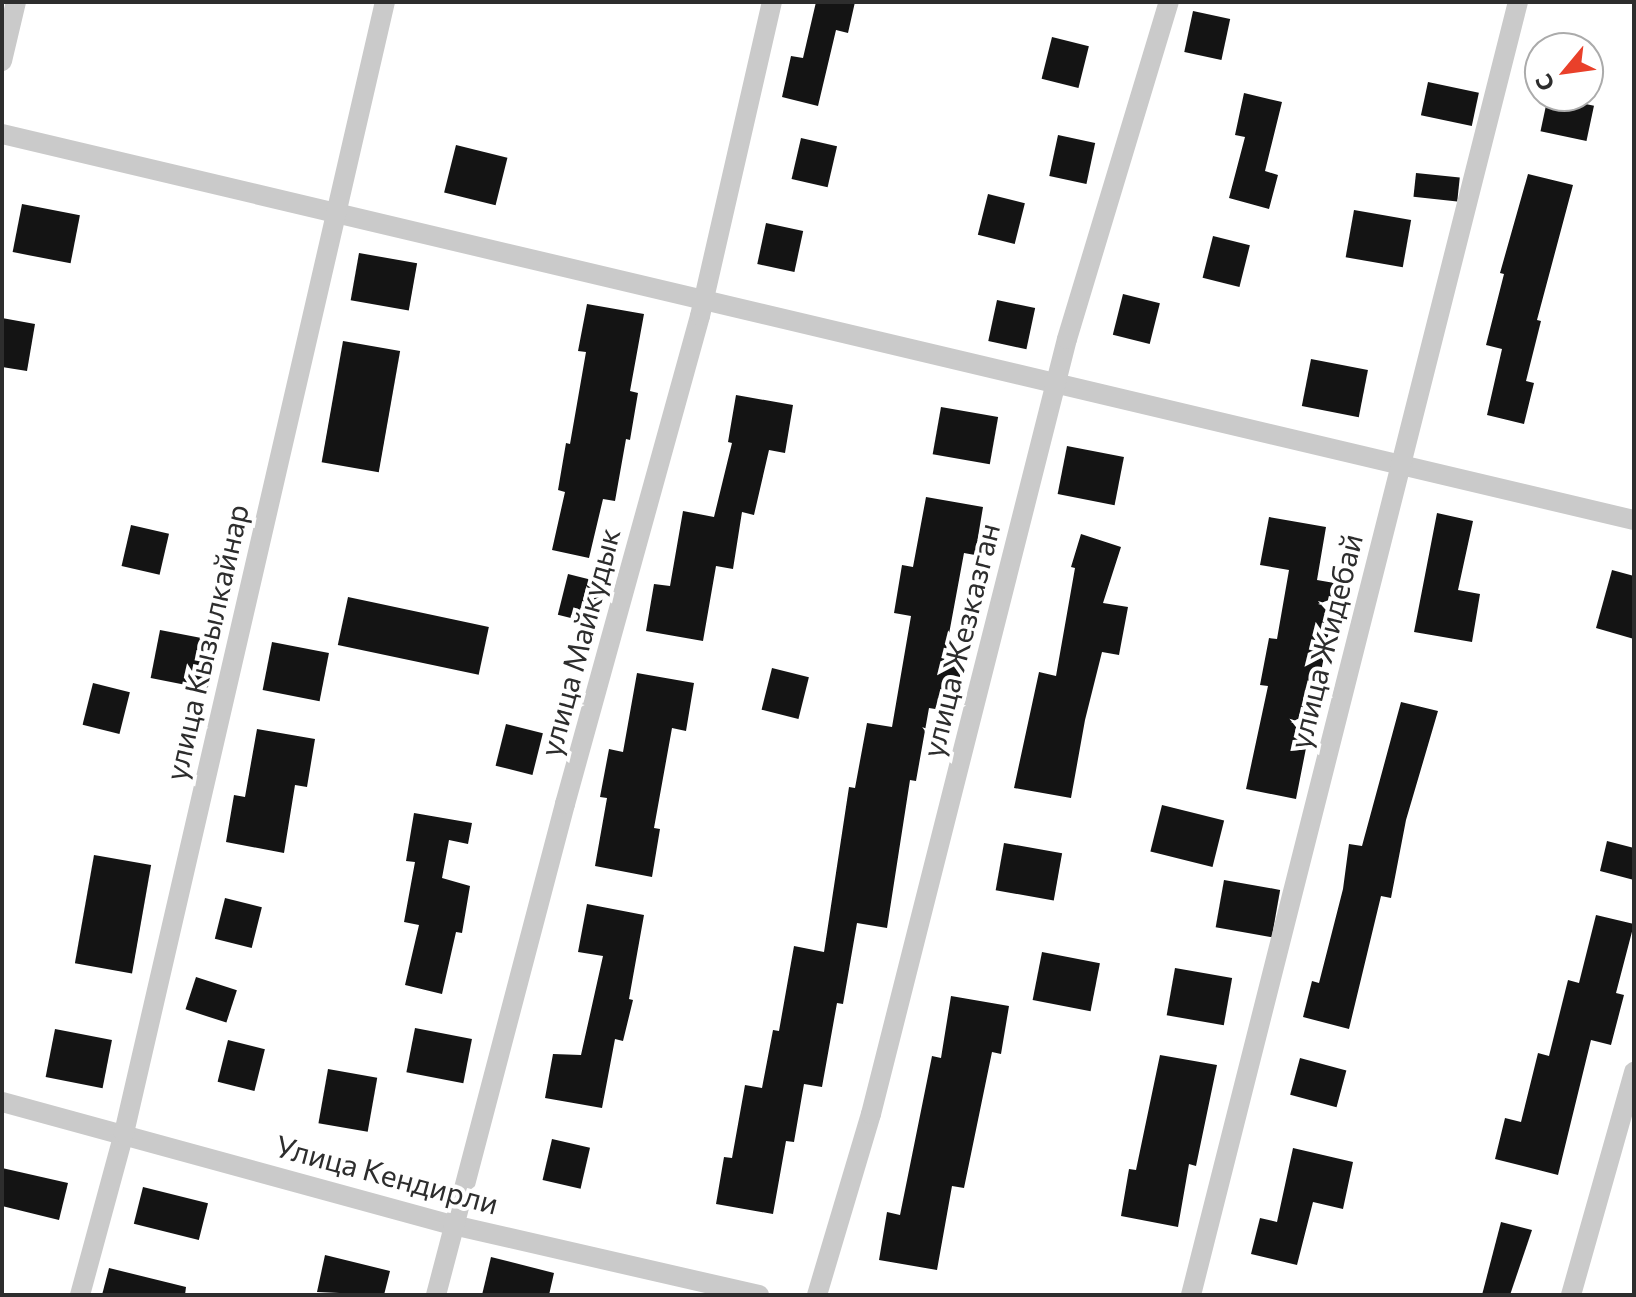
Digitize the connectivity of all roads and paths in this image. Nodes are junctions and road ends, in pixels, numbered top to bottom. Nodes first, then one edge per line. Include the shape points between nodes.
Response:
1 (16, 2) edge
2 (385, 2) edge
3 (772, 2) edge
4 (1169, 2) edge
5 (1518, 2) edge
6 (2, 61) edge
7 (2, 134) edge
8 (336, 214) junction
9 (703, 301) junction
10 (1056, 384) junction
11 (1401, 466) junction
12 (1634, 520) edge
13 (1634, 1072) edge
14 (2, 1102) edge
15 (124, 1133) junction
16 (453, 1225) junction
17 (80, 1295) edge
18 (436, 1295) edge
19 (759, 1295) edge
20 (817, 1295) edge
21 (1191, 1295) edge
22 (1571, 1295) edge

1 - 6 street
2 - 8 street, улица Кызылкайнар
3 - 9 street, улица Майкудык
4 - 10 street, улица Жезказган
5 - 11 street, улица Жидебай
7 - 8 street
8 - 9 street
8 - 15 street, улица Кызылкайнар
9 - 10 street
9 - 16 street, улица Майкудык
10 - 11 street
10 - 20 street, улица Жезказган via 871,1114
11 - 12 street
11 - 21 street, улица Жидебай
13 - 22 street
14 - 15 street, Улица Кендирли
15 - 16 street, Улица Кендирли
15 - 17 street, улица Кызылкайнар
16 - 18 street, улица Майкудык
16 - 19 street, Улица Кендирли

